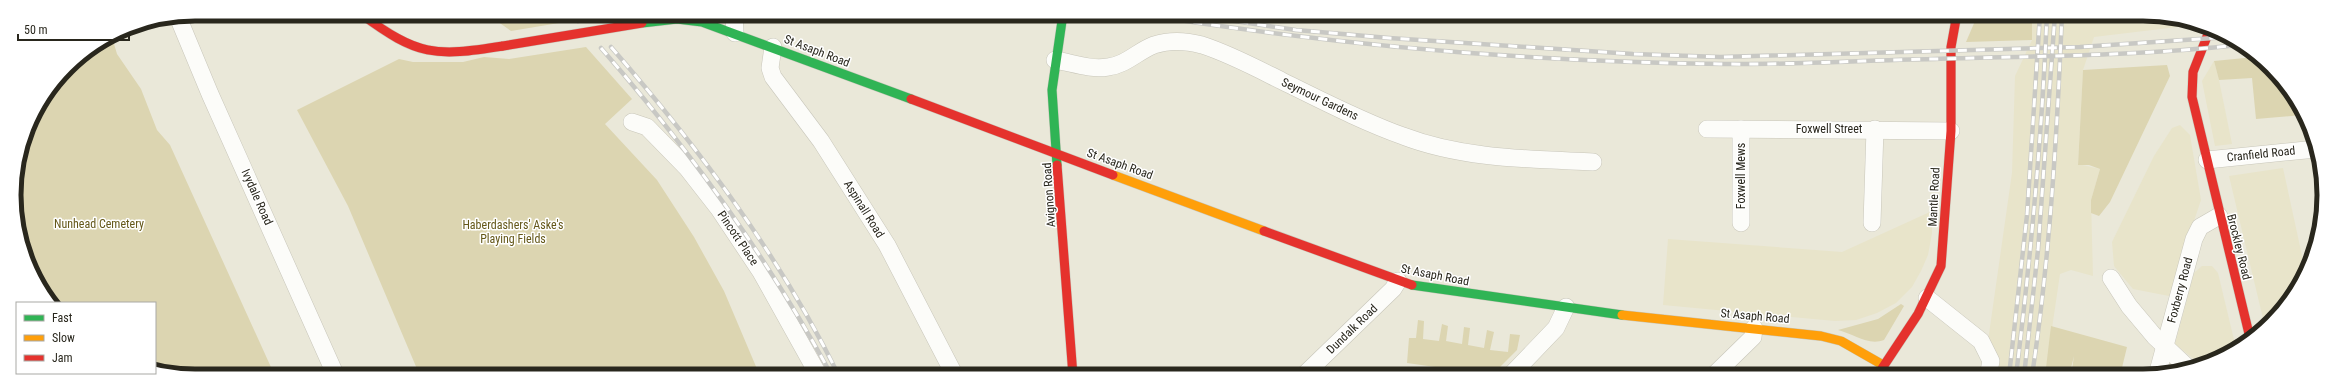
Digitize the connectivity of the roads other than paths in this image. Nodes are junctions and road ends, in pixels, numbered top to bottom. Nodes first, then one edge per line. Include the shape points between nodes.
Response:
1 (180, 21) edge
2 (372, 21) edge
3 (667, 21) edge
4 (698, 21) edge
5 (734, 21) edge
6 (1062, 21) edge
7 (1956, 21) edge
8 (735, 33) junction
9 (2208, 33) edge
10 (773, 48) junction
11 (1055, 60) junction
12 (632, 122) dead end
13 (1707, 129) dead end
14 (1741, 129) junction
15 (1875, 129) junction
16 (1951, 131) junction
17 (2311, 150) edge
18 (1057, 155) junction
19 (2207, 160) junction
20 (1594, 162) dead end
21 (2219, 216) junction
22 (1741, 223) dead end
23 (1872, 223) dead end
24 (2111, 278) dead end
25 (1398, 280) junction
26 (1927, 298) junction
27 (1566, 307) junction
28 (1754, 328) junction
29 (2249, 333) edge
30 (2165, 345) junction
31 (2184, 364) edge
32 (1883, 365) junction
33 (333, 369) edge
34 (815, 369) edge
35 (951, 369) edge
36 (1072, 369) edge
37 (1310, 369) edge
38 (1517, 369) edge
39 (1720, 369) edge
40 (1881, 369) edge
41 (1989, 369) edge
42 (2159, 369) edge

1 - 33 street, Ivydale Road
2 - 3 street, St Asaph Road, bridge via 418,50 448,53
4 - 8 street, St Asaph Road, bridge
5 - 8 street
6 - 11 street, Avignon Road
7 - 16 street, Mantle Road via 1951,48
8 - 10 street, St Asaph Road
9 - 19 street, Brockley Road via 2191,81 2194,107
10 - 18 street, St Asaph Road
10 - 35 street, Aspinall Road via 770,68 774,77 821,141 887,244
11 - 18 street, Avignon Road via 1052,90
11 - 20 street, Seymour Gardens via 1092,68 1109,67 1125,62 1154,45 1185,42 1202,45 1403,136 1432,145 1482,155
12 - 34 street, Pincott Place via 647,127 687,168 719,209 761,272
13 - 14 street, Foxwell Street
14 - 15 street, Foxwell Street
14 - 22 street, Foxwell Mews
15 - 16 street, Foxwell Street
15 - 23 street
16 - 26 street, Mantle Road via 1941,266
17 - 19 street, Cranfield Road
18 - 25 street, St Asaph Road
18 - 36 street, Avignon Road
19 - 21 street, Brockley Road
21 - 29 street, Brockley Road
21 - 30 street, Foxberry Road via 2200,226 2194,239
24 - 30 street via 2129,306
25 - 27 street, St Asaph Road via 1417,286
25 - 37 street, Dundalk Road via 1393,289
26 - 32 street, Mantle Road
26 - 41 street via 1981,341 1991,361
27 - 28 street, St Asaph Road via 1637,317
27 - 38 street via 1556,328
28 - 32 street, St Asaph Road via 1841,341
28 - 39 street via 1753,337
30 - 31 street
30 - 42 street, Foxberry Road
32 - 40 street, Mantle Road

